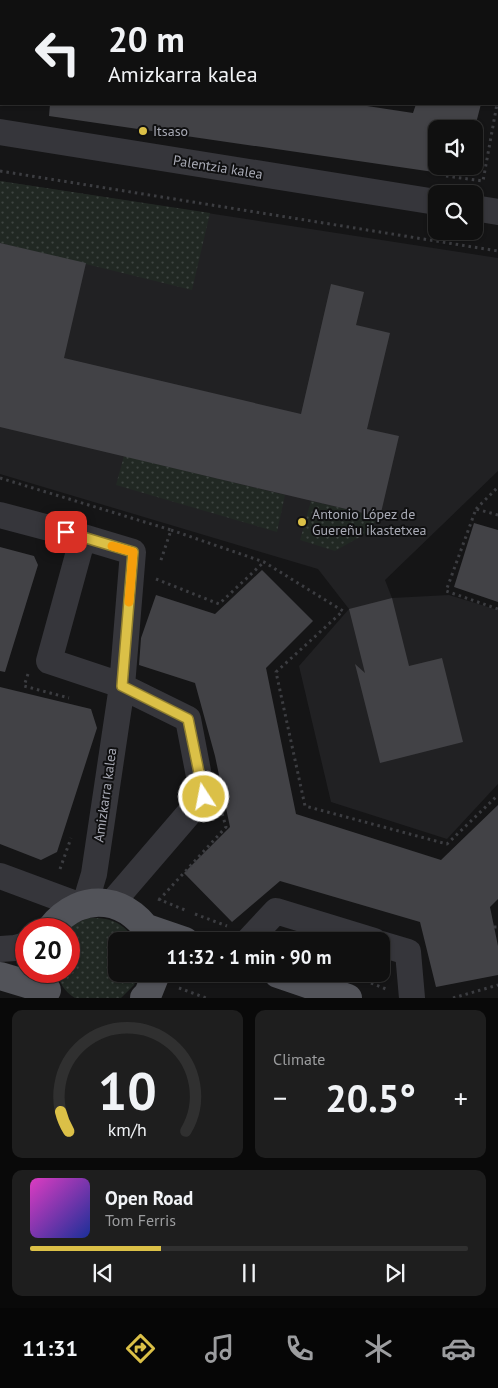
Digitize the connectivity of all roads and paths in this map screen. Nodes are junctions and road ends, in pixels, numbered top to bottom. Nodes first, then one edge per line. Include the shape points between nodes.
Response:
1 (497, 105) edge
2 (0, 132) edge
3 (0, 171) edge
4 (444, 176) dead end
5 (428, 201) edge
6 (483, 210) edge
7 (498, 212) edge
8 (498, 251) edge
9 (498, 487) edge
10 (476, 509) junction
11 (0, 515) edge
12 (498, 516) edge
13 (171, 530) dead end
14 (82, 537) junction
15 (264, 562) junction
16 (155, 579) dead end
17 (498, 610) edge
18 (30, 667) dead end
19 (122, 686) junction
20 (77, 700) dead end
21 (498, 795) edge
22 (73, 832) dead end
23 (52, 866) dead end
24 (61, 869) junction
25 (94, 874) junction
26 (0, 876) edge
27 (101, 900) junction
28 (59, 918) edge
29 (148, 932) edge
30 (223, 932) edge
31 (256, 932) edge
32 (345, 932) edge
33 (390, 947) edge
34 (15, 948) edge
35 (0, 949) edge
36 (0, 976) edge
37 (161, 982) edge
38 (171, 982) edge
39 (320, 982) edge
40 (498, 985) edge
41 (47, 987) edge
42 (356, 989) edge
43 (402, 995) edge
44 (144, 998) edge
45 (206, 998) edge
46 (453, 998) edge

1 - 4 path via 483,181
2 - 5 street, Palentzia kalea
3 - 8 path
6 - 7 street
9 - 10 path
10 - 12 path
10 - 17 path via 446,592
11 - 14 street, Amizkarra kalea
13 - 15 path
14 - 19 street, Amizkarra kalea via 133,552
14 - 19 street via 50,662
15 - 16 path via 220,604
15 - 21 path via 343,611 276,672 305,806 447,844
18 - 20 path via 24,686
19 - 25 street, Amizkarra kalea
19 - 27 street via 188,719 204,797
22 - 24 path
23 - 24 path
24 - 25 path
25 - 27 street, Amizkarra kalea
26 - 27 street
27 - 28 main road
27 - 29 main road via 131,912
27 - 30 path
31 - 32 street via 276,911
33 - 43 street via 408,952
34 - 35 street
36 - 41 main road
37 - 44 main road
38 - 45 path
39 - 42 main road
40 - 46 path
42 - 43 path

